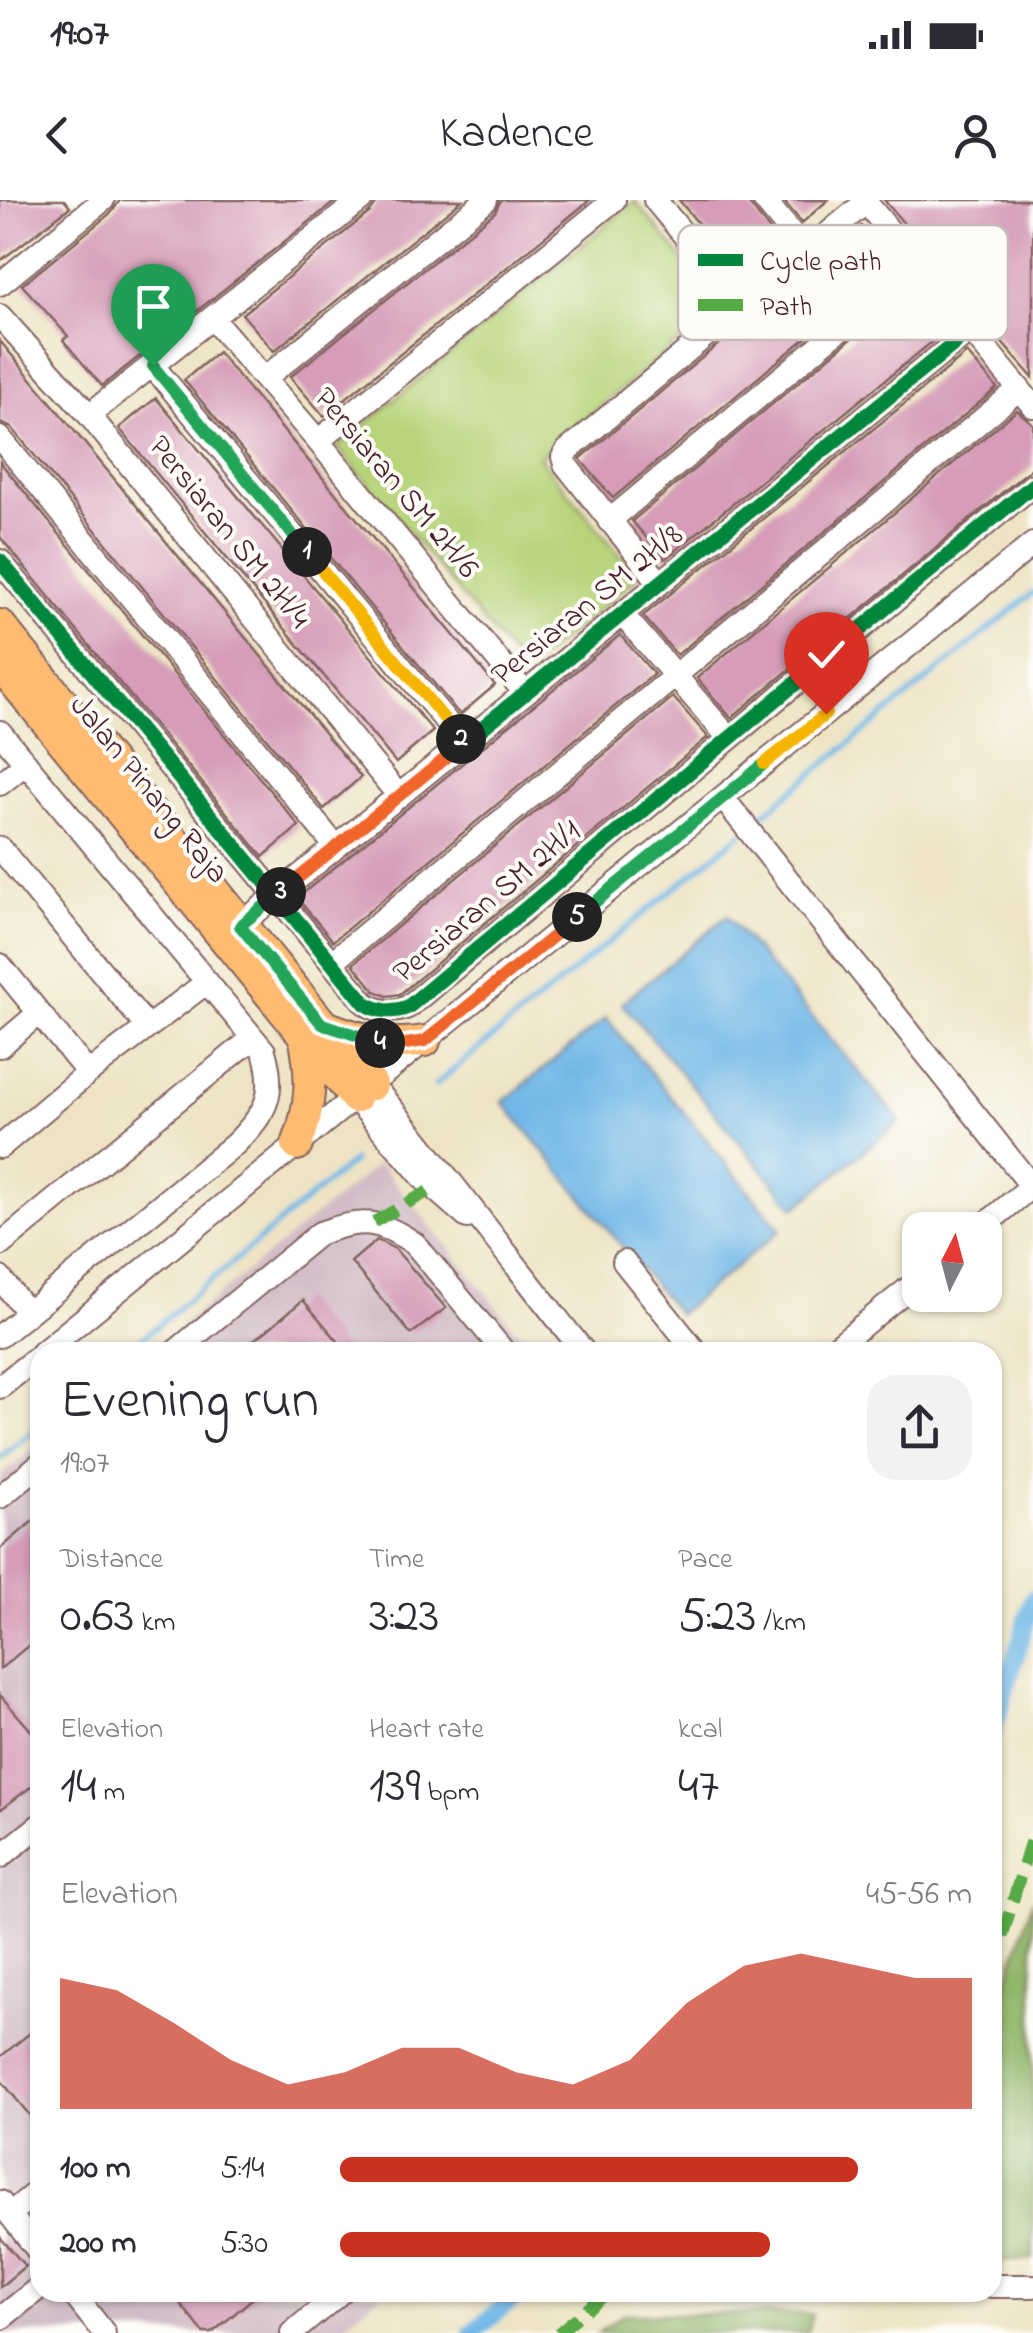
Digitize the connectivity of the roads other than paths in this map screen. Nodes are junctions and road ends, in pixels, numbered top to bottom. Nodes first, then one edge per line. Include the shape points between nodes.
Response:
1 (103, 200) edge
2 (361, 200) edge
3 (486, 200) edge
4 (614, 200) edge
5 (655, 200) edge
6 (764, 200) edge
7 (865, 201) edge
8 (785, 225) edge
9 (838, 225) edge
10 (884, 225) edge
11 (678, 228) edge
12 (0, 284) edge
13 (0, 316) edge
14 (213, 319) junction
15 (702, 340) edge
16 (827, 340) edge
17 (959, 340) edge
18 (979, 340) edge
19 (153, 366) junction
20 (264, 378) junction
21 (1026, 398) edge
22 (90, 415) junction
23 (0, 438) edge
24 (318, 441) junction
25 (1033, 484) edge
26 (608, 521) junction
27 (1033, 544) edge
28 (0, 561) edge
29 (660, 584) junction
30 (622, 614) junction
31 (0, 625) edge
32 (0, 665) edge
33 (675, 675) junction
34 (525, 694) junction
35 (0, 732) edge
36 (728, 737) junction
37 (464, 743) junction
38 (26, 763) junction
39 (0, 784) edge
40 (399, 796) junction
41 (722, 798) junction
42 (336, 847) junction
43 (0, 848) edge
44 (277, 896) junction
45 (240, 926) junction
46 (332, 962) junction
47 (0, 965) edge
48 (206, 982) junction
49 (39, 1014) junction
50 (148, 1027) junction
51 (313, 1030) junction
52 (253, 1038) junction
53 (425, 1041) junction
54 (0, 1046) edge
55 (88, 1073) junction
56 (364, 1091) junction
57 (0, 1146) edge
58 (297, 1146) junction
59 (1032, 1187) edge
60 (1001, 1212) edge
61 (0, 1245) edge
62 (624, 1262) dead end
63 (0, 1278) edge
64 (902, 1293) edge
65 (28, 1314) junction
66 (0, 1336) edge
67 (56, 1342) edge
68 (187, 1342) edge
69 (496, 1342) edge
70 (576, 1342) edge
71 (688, 1342) edge
72 (842, 1342) edge
73 (30, 1363) edge
74 (0, 1387) edge
75 (30, 1472) edge
76 (0, 1497) edge
77 (30, 1832) edge
78 (0, 1857) edge
79 (30, 2194) edge
80 (5, 2208) edge
81 (30, 2239) edge
82 (1002, 2286) edge
83 (1033, 2286) edge
84 (30, 2296) edge
85 (80, 2302) edge
86 (329, 2302) edge
87 (0, 2319) edge
88 (104, 2333) edge
89 (292, 2333) edge

1 - 12 street
2 - 14 street
3 - 20 street
4 - 24 street
5 - 11 street
6 - 8 street
7 - 9 street
7 - 10 street
13 - 22 street, Persiaran SM 2H/4
14 - 19 street
14 - 20 street, Persiaran SM 2H/6
15 - 26 street via 563,457
16 - 26 street
17 - 29 street, Persiaran SM 2H/8
18 - 21 street
19 - 22 street
19 - 37 street
20 - 24 street, Persiaran SM 2H/6
21 - 33 street
22 - 40 street, Persiaran SM 2H/4
23 - 42 street
24 - 34 street, Persiaran SM 2H/6
25 - 36 street, Persiaran SM 2H/1
26 - 29 street
27 - 41 street
28 - 44 street, Persiaran SM 2H/1
29 - 30 street, Persiaran SM 2H/8
30 - 33 street
30 - 34 street, Persiaran SM 2H/8
31 - 45 main road
32 - 51 main road, Jalan Pinang Raja
33 - 36 street
33 - 46 street
34 - 37 street, Persiaran SM 2H/8
35 - 38 street
36 - 46 street, Persiaran SM 2H/1 via 408,1007 372,1008
37 - 40 street, Persiaran SM 2H/8
38 - 39 street
38 - 48 street
40 - 42 street, Persiaran SM 2H/8
41 - 53 street
41 - 59 street
42 - 44 street, Persiaran SM 2H/8
43 - 50 street
44 - 45 street, Persiaran SM 2H/8
44 - 46 street, Persiaran SM 2H/1
45 - 51 main road
47 - 49 street
48 - 50 street
48 - 52 street
49 - 54 street
49 - 55 street
50 - 55 street
51 - 53 main road via 399,1045
51 - 56 main road, Jalan Pinang Raja
51 - 58 main road via 310,1098
52 - 61 street
52 - 65 street via 272,1077 267,1105 254,1125
53 - 56 street
55 - 57 street
56 - 58 street
56 - 70 street via 428,1183 496,1243
58 - 67 street
59 - 60 street
62 - 71 street
63 - 65 street
64 - 72 street
65 - 66 street
68 - 69 street via 320,1233 374,1222 415,1244
73 - 74 street
75 - 76 street
77 - 78 street
79 - 80 street
80 - 81 street
82 - 83 street
84 - 87 street
85 - 88 street
86 - 89 street

